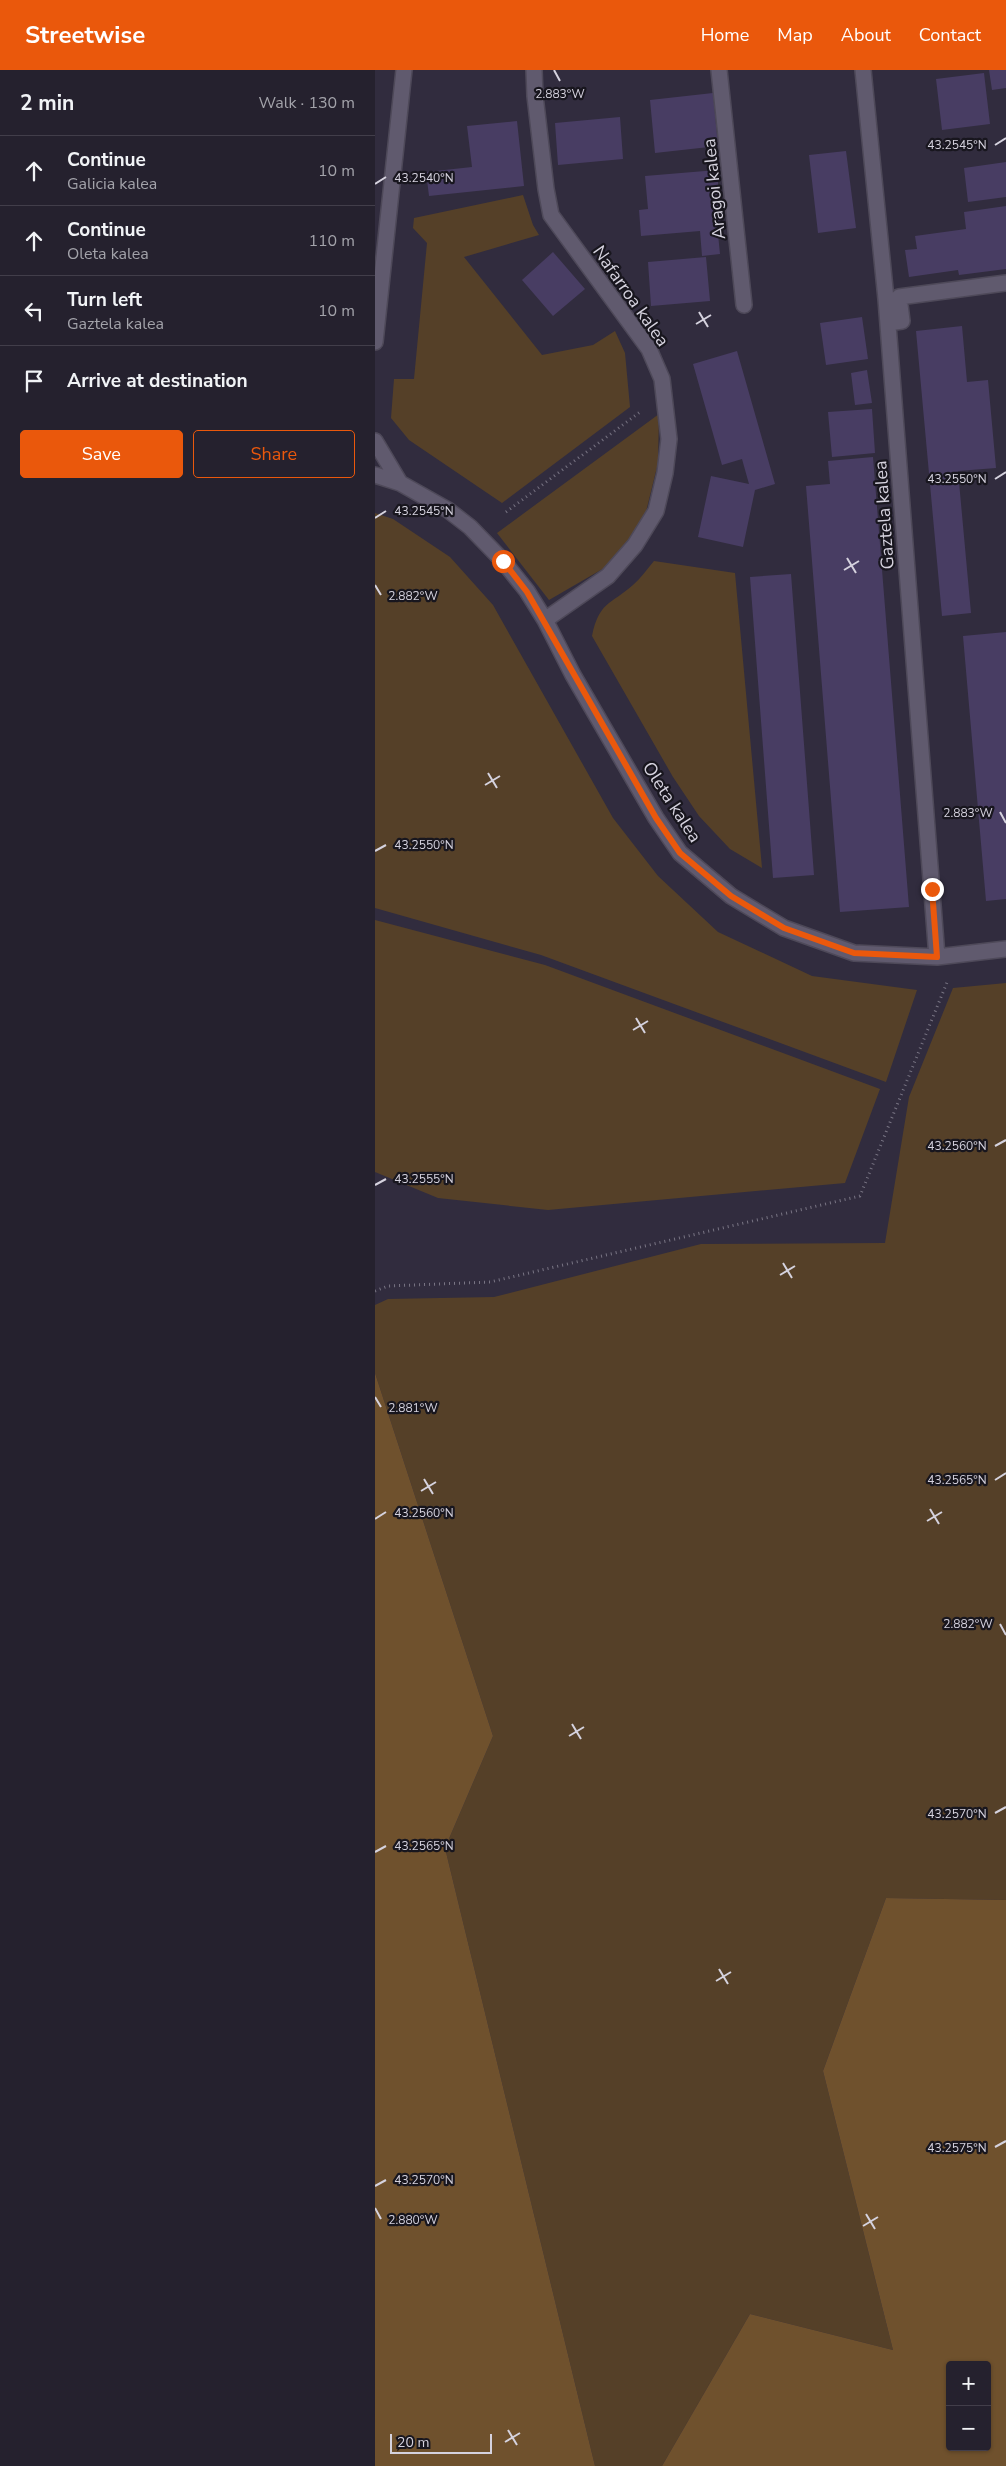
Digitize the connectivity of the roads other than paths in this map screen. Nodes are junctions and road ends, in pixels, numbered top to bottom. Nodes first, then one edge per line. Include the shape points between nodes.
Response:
1 (404, 70) edge
2 (534, 70) edge
3 (719, 70) edge
4 (863, 70) edge
5 (1006, 283) edge
6 (745, 305) dead end
7 (888, 323) junction
8 (375, 342) edge
9 (375, 441) edge
10 (375, 475) edge
11 (399, 483) junction
12 (545, 620) junction
13 (1006, 949) edge
14 (937, 957) junction

1 - 8 street
2 - 12 street, Nafarroa kalea via 551,215 649,349 662,378 669,438 656,511 635,545 608,576
3 - 6 street, Aragoi kalea
4 - 7 street, Gaztela kalea
5 - 7 street via 899,296 902,320
7 - 14 street, Gaztela kalea
9 - 11 street
10 - 11 street, Oleta kalea
11 - 12 street, Oleta kalea via 448,510 478,535 503,561
12 - 14 street, Oleta kalea via 656,818 680,853 702,872 731,896 784,928 854,953
13 - 14 street, Oleta kalea

